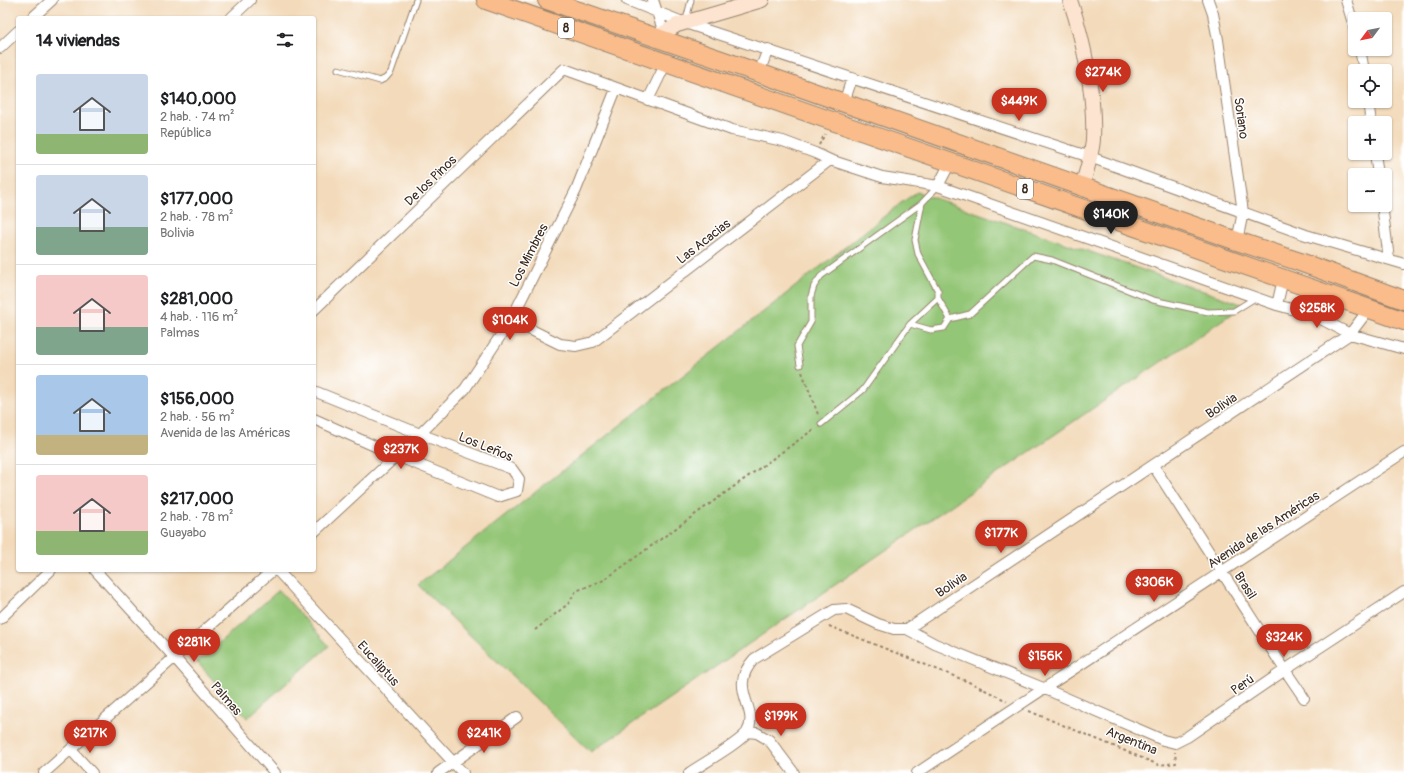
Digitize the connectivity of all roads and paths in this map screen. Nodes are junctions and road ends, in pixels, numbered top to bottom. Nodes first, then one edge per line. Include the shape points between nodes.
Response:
1 (52, 0) edge
2 (250, 0) edge
3 (416, 0) edge
4 (486, 0) edge
5 (547, 0) edge
6 (627, 0) edge
7 (653, 0) edge
8 (690, 0) edge
9 (762, 0) edge
10 (1070, 0) edge
11 (1208, 0) edge
12 (1346, 0) edge
13 (657, 11) junction
14 (1350, 12) edge
15 (34, 16) edge
16 (233, 16) edge
17 (685, 23) junction
18 (16, 33) edge
19 (660, 35) junction
20 (0, 48) edge
21 (768, 49) junction
22 (646, 56) junction
23 (666, 63) junction
24 (338, 69) dead end
25 (759, 73) junction
26 (852, 78) junction
27 (616, 89) junction
28 (648, 100) junction
29 (844, 103) junction
30 (832, 121) junction
31 (815, 153) junction
32 (1090, 157) junction
33 (830, 160) junction
34 (950, 163) junction
35 (938, 186) junction
36 (1082, 187) junction
37 (922, 203) junction
38 (1243, 212) junction
39 (1383, 212) edge
40 (1237, 241) junction
41 (1389, 258) junction
42 (1404, 264) edge
43 (1283, 279) junction
44 (1255, 297) junction
45 (938, 298) junction
46 (1404, 300) edge
47 (1277, 305) junction
48 (316, 308) edge
49 (1369, 309) junction
50 (950, 319) junction
51 (511, 320) junction
52 (1404, 321) edge
53 (910, 324) junction
54 (1350, 334) junction
55 (1404, 349) edge
56 (800, 365) joint
57 (316, 392) edge
58 (316, 420) edge
59 (821, 424) junction
60 (420, 434) junction
61 (1404, 452) edge
62 (397, 456) junction
63 (1153, 465) junction
64 (316, 530) edge
65 (50, 572) edge
66 (97, 572) edge
67 (271, 572) edge
68 (279, 572) edge
69 (1222, 572) junction
70 (1404, 592) edge
71 (0, 619) edge
72 (817, 620) junction
73 (907, 629) junction
74 (535, 630) dead end
75 (174, 657) junction
76 (1285, 670) junction
77 (1043, 688) junction
78 (1304, 698) dead end
79 (1017, 706) junction
80 (517, 717) dead end
81 (747, 732) junction
82 (1175, 743) junction
83 (71, 750) junction
84 (452, 763) junction
85 (44, 773) edge
86 (92, 773) edge
87 (275, 773) edge
88 (438, 773) edge
89 (463, 773) edge
90 (689, 773) edge
91 (794, 773) edge
92 (917, 773) edge

1 - 15 street
2 - 16 street
3 - 24 lane via 386,78 380,81
4 - 22 highway, 8
5 - 19 highway, 8
6 - 13 street
7 - 13 street
8 - 17 lane
9 - 17 street
10 - 32 street via 1079,28 1091,98 1093,140
11 - 38 street, Soriano via 1218,40
12 - 14 street
13 - 17 street
13 - 19 street
17 - 19 street
17 - 21 street
18 - 20 street
19 - 22 street
19 - 25 highway, 8
21 - 25 street
21 - 26 street
22 - 23 highway, 8
23 - 28 street
23 - 30 highway, 8
25 - 29 highway, 8
26 - 29 street
26 - 32 street
27 - 28 street
27 - 48 street, De los Pinos via 564,69
27 - 51 street, Los Mimbres via 576,190
28 - 31 street via 732,130 783,142
29 - 36 highway, 8
30 - 31 path
30 - 34 highway, 8
31 - 33 street
32 - 36 street
32 - 38 street
33 - 35 street via 882,177
33 - 51 street, Las Acacias via 593,342 576,346 560,344
34 - 35 street
34 - 43 highway, 8
35 - 37 lane
35 - 44 street
36 - 40 highway, 8
37 - 45 lane via 915,240 918,254 938,291
37 - 56 lane via 821,276 811,296 811,322 797,346
38 - 40 street, Soriano
38 - 41 street via 1306,234
39 - 41 street
40 - 46 highway, 8
41 - 42 street
43 - 47 street
43 - 49 highway, 8
44 - 47 street
44 - 50 lane via 1234,311 1208,312 1153,300 1052,260 1033,256 970,314
45 - 50 lane
45 - 53 lane
47 - 54 street via 1312,314
49 - 52 highway, 8
49 - 54 street, Bolivia
50 - 53 lane via 944,328 931,330
51 - 60 street, Los Mimbres via 465,389
53 - 59 lane via 862,390
54 - 55 street
54 - 63 street, Bolivia
56 - 59 path
57 - 60 street, Los Leños
58 - 62 street, Los Leños
59 - 74 path via 604,580 576,591 568,604
60 - 62 street, Los Mimbres
60 - 62 street, Los Leños via 512,469 519,479 517,491 498,497
61 - 69 street, Avenida de las Américas
62 - 64 street, Los Mimbres
63 - 69 street, Brasil
63 - 73 street, Bolivia
65 - 71 street
66 - 75 street, Palmas
67 - 75 street
68 - 84 street, Eucaliptus
69 - 76 street, Brasil
69 - 77 street, Avenida de las Américas
70 - 76 street, Perú
72 - 73 street via 834,610 846,609 878,624 894,629
72 - 79 path, Argentina via 971,683
72 - 81 street via 754,659 747,667 743,680 743,691 750,713
73 - 77 street, Argentina via 935,644
75 - 83 street
75 - 87 street, Palmas
76 - 78 street, Brasil
76 - 82 street, Perú
77 - 79 street, Avenida de las Américas
77 - 82 street, Argentina
79 - 82 path, Argentina via 1159,765 1176,763
79 - 92 street, Avenida de las Américas
80 - 84 street
81 - 90 street via 738,741
81 - 91 street via 757,733 769,740
83 - 85 street
83 - 86 street
84 - 88 street
84 - 89 street, Eucaliptus

